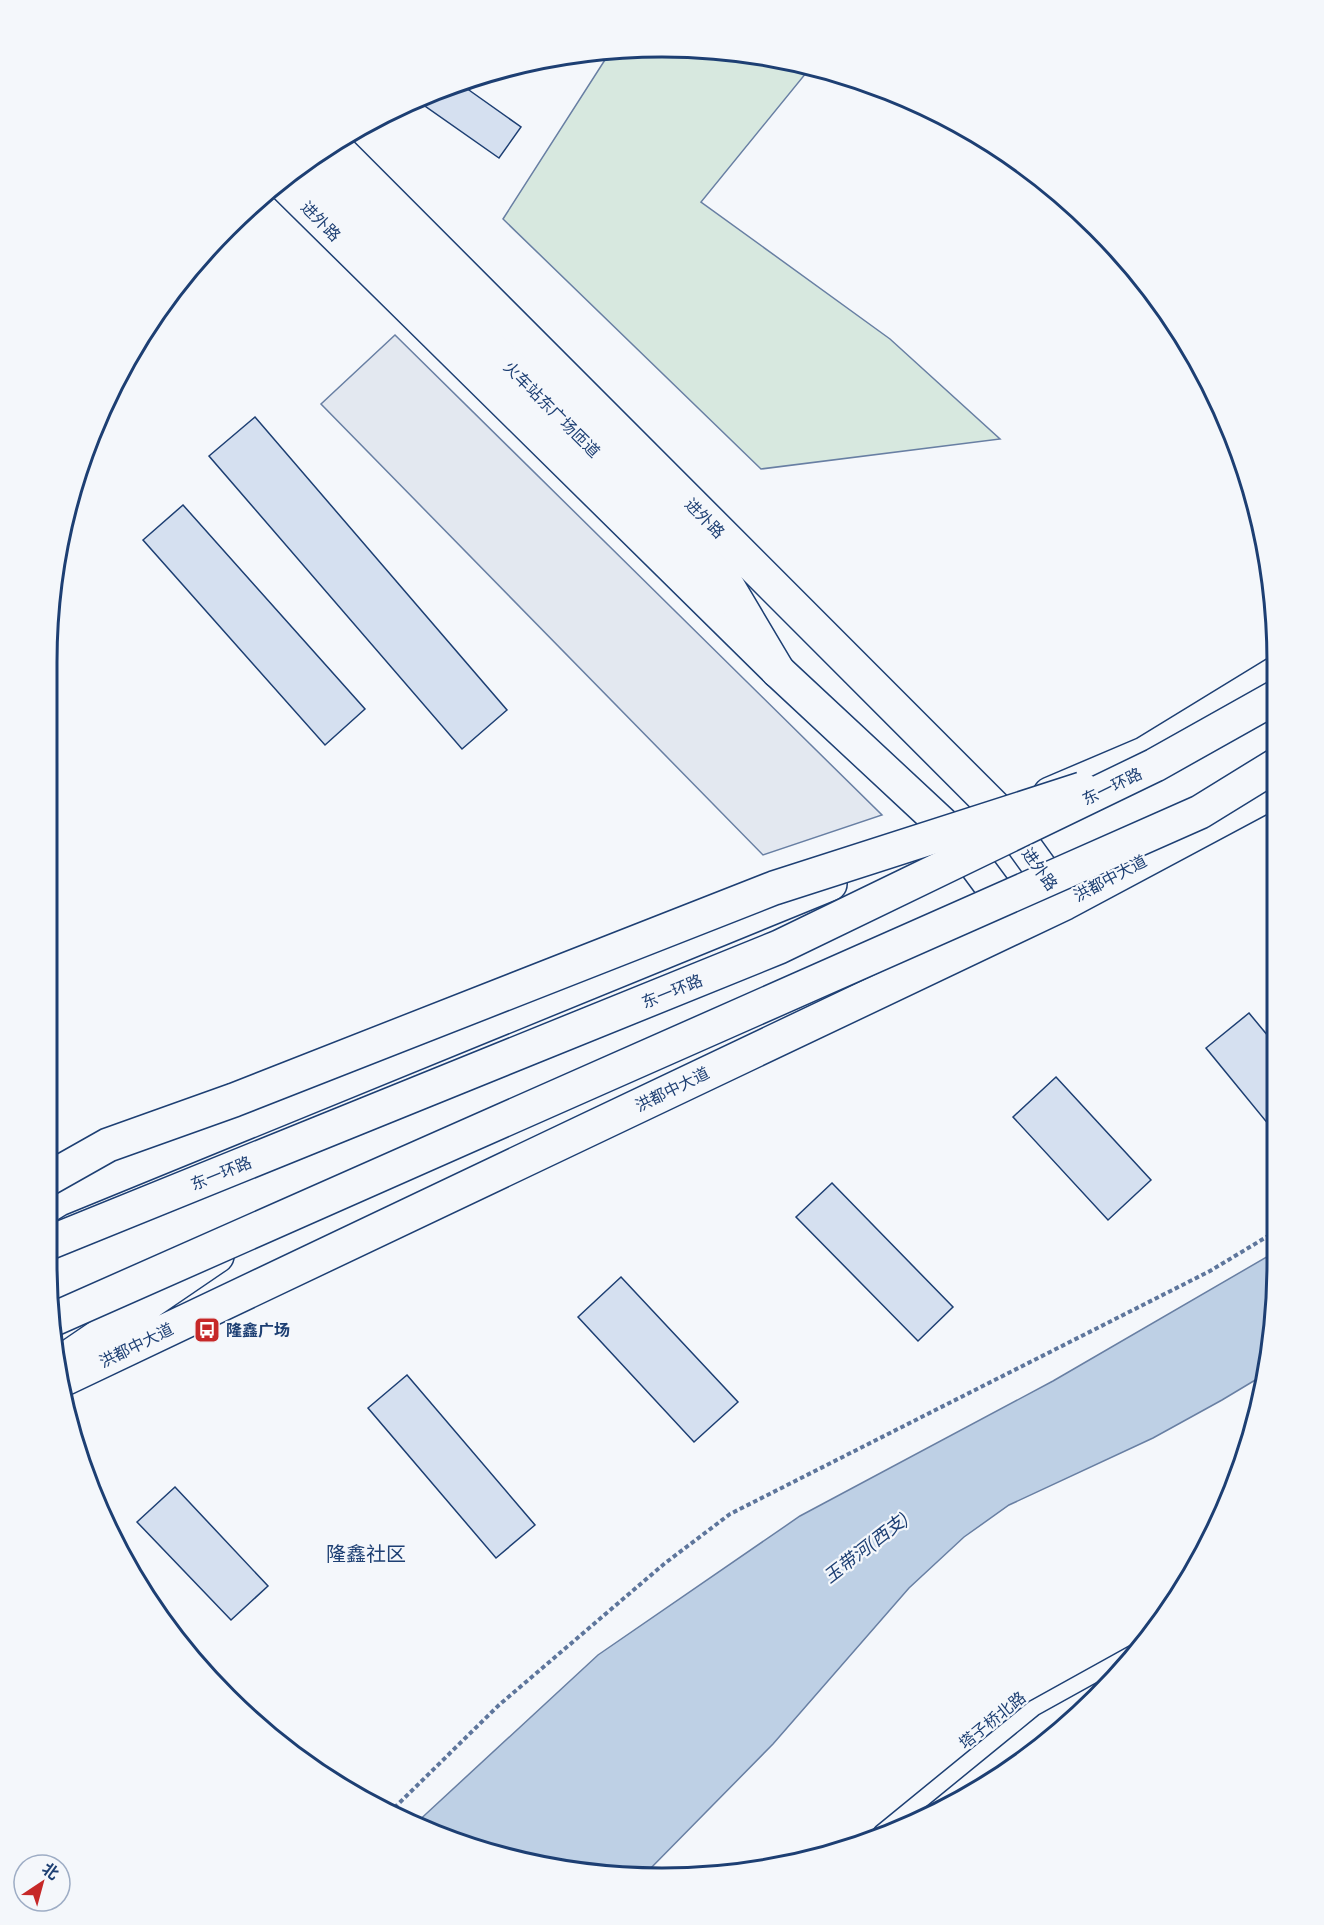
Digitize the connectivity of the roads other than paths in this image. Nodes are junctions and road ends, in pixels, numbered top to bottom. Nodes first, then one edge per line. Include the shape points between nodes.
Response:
1 (339, 151) edge
2 (313, 169) edge
3 (287, 187) edge
4 (778, 671) junction
5 (1267, 679) edge
6 (1267, 702) edge
7 (1155, 765) junction
8 (1267, 771) edge
9 (1267, 781) edge
10 (1267, 795) edge
11 (1200, 812) junction
12 (1002, 815) junction
13 (953, 834) junction
14 (1065, 903) junction
15 (1019, 923) junction
16 (57, 1174) edge
17 (57, 1200) edge
18 (259, 1228) junction
19 (57, 1240) edge
20 (59, 1317) edge
21 (65, 1360) edge
22 (68, 1377) edge
23 (1117, 1662) edge
24 (897, 1821) edge

1 - 12 main road, 进外路
2 - 4 main road, 火车站东广场匝道 via 727,585
3 - 4 main road, 进外路
4 - 13 main road, 进外路
5 - 12 main road via 1143,754
6 - 7 main road, 东一环路, bridge
7 - 16 main road, bridge via 774,888 234,1100 108,1145
7 - 19 main road, 东一环路, bridge via 779,947
8 - 11 main road, bridge
9 - 11 main road, bridge
10 - 14 main road, 洪都中大道
11 - 18 main road, bridge
12 - 13 main road
12 - 14 main road, 进外路
13 - 15 main road, 进外路
13 - 17 main road
14 - 15 main road, 洪都中大道
15 - 22 main road, 洪都中大道
18 - 20 main road, bridge
18 - 21 main road, bridge
23 - 24 lane, 塔子桥北路 via 1035,1708

